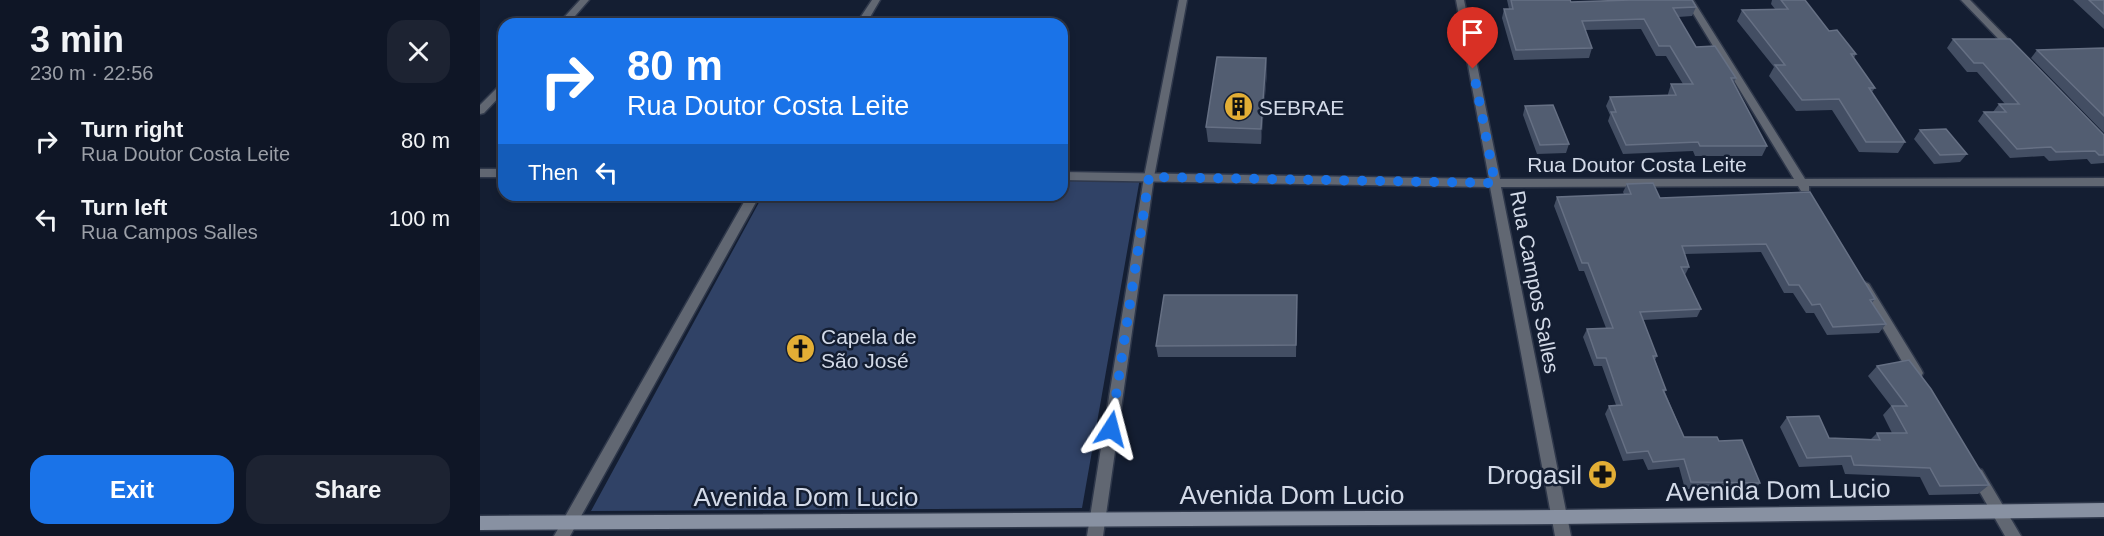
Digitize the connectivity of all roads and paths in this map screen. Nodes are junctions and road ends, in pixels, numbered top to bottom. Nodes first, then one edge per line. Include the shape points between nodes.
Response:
1 (585, 0) edge
2 (876, 0) edge
3 (1182, 0) edge
4 (1460, 0) edge
5 (1689, 0) edge
6 (1965, 0) edge
7 (568, 18) edge
8 (865, 18) edge
9 (2020, 56) edge
10 (498, 92) edge
11 (480, 111) edge
12 (480, 173) edge
13 (498, 173) edge
14 (1068, 176) edge
15 (1149, 177) junction
16 (2104, 182) edge
17 (1495, 183) junction
18 (1806, 189) junction
19 (751, 201) edge
20 (1858, 276) edge
21 (1925, 388) edge
22 (1968, 459) edge
23 (1998, 510) junction
24 (2104, 510) edge
25 (1559, 517) junction
26 (1098, 520) junction
27 (571, 521) junction
28 (480, 523) edge
29 (562, 536) edge
30 (1095, 536) edge
31 (1563, 536) edge
32 (2013, 536) edge

1 - 7 street
2 - 8 street
3 - 15 street
4 - 17 street, Rua Campos Salles
5 - 18 street
6 - 9 street
10 - 11 street
12 - 13 street
14 - 15 street, Rua Doutor Costa Leite
15 - 17 street, Rua Doutor Costa Leite
15 - 26 street
16 - 18 street, Rua Doutor Costa Leite
17 - 18 street, Rua Doutor Costa Leite
17 - 25 street, Rua Campos Salles
19 - 27 street
20 - 21 street
22 - 23 street
23 - 24 main road, Avenida Dom Lucio
23 - 25 main road, Avenida Dom Lucio
23 - 32 street
25 - 26 main road, Avenida Dom Lucio
25 - 31 street, Rua Campos Salles
26 - 27 main road, Avenida Dom Lucio
26 - 30 street
27 - 28 main road, Avenida Dom Lucio
27 - 29 street

